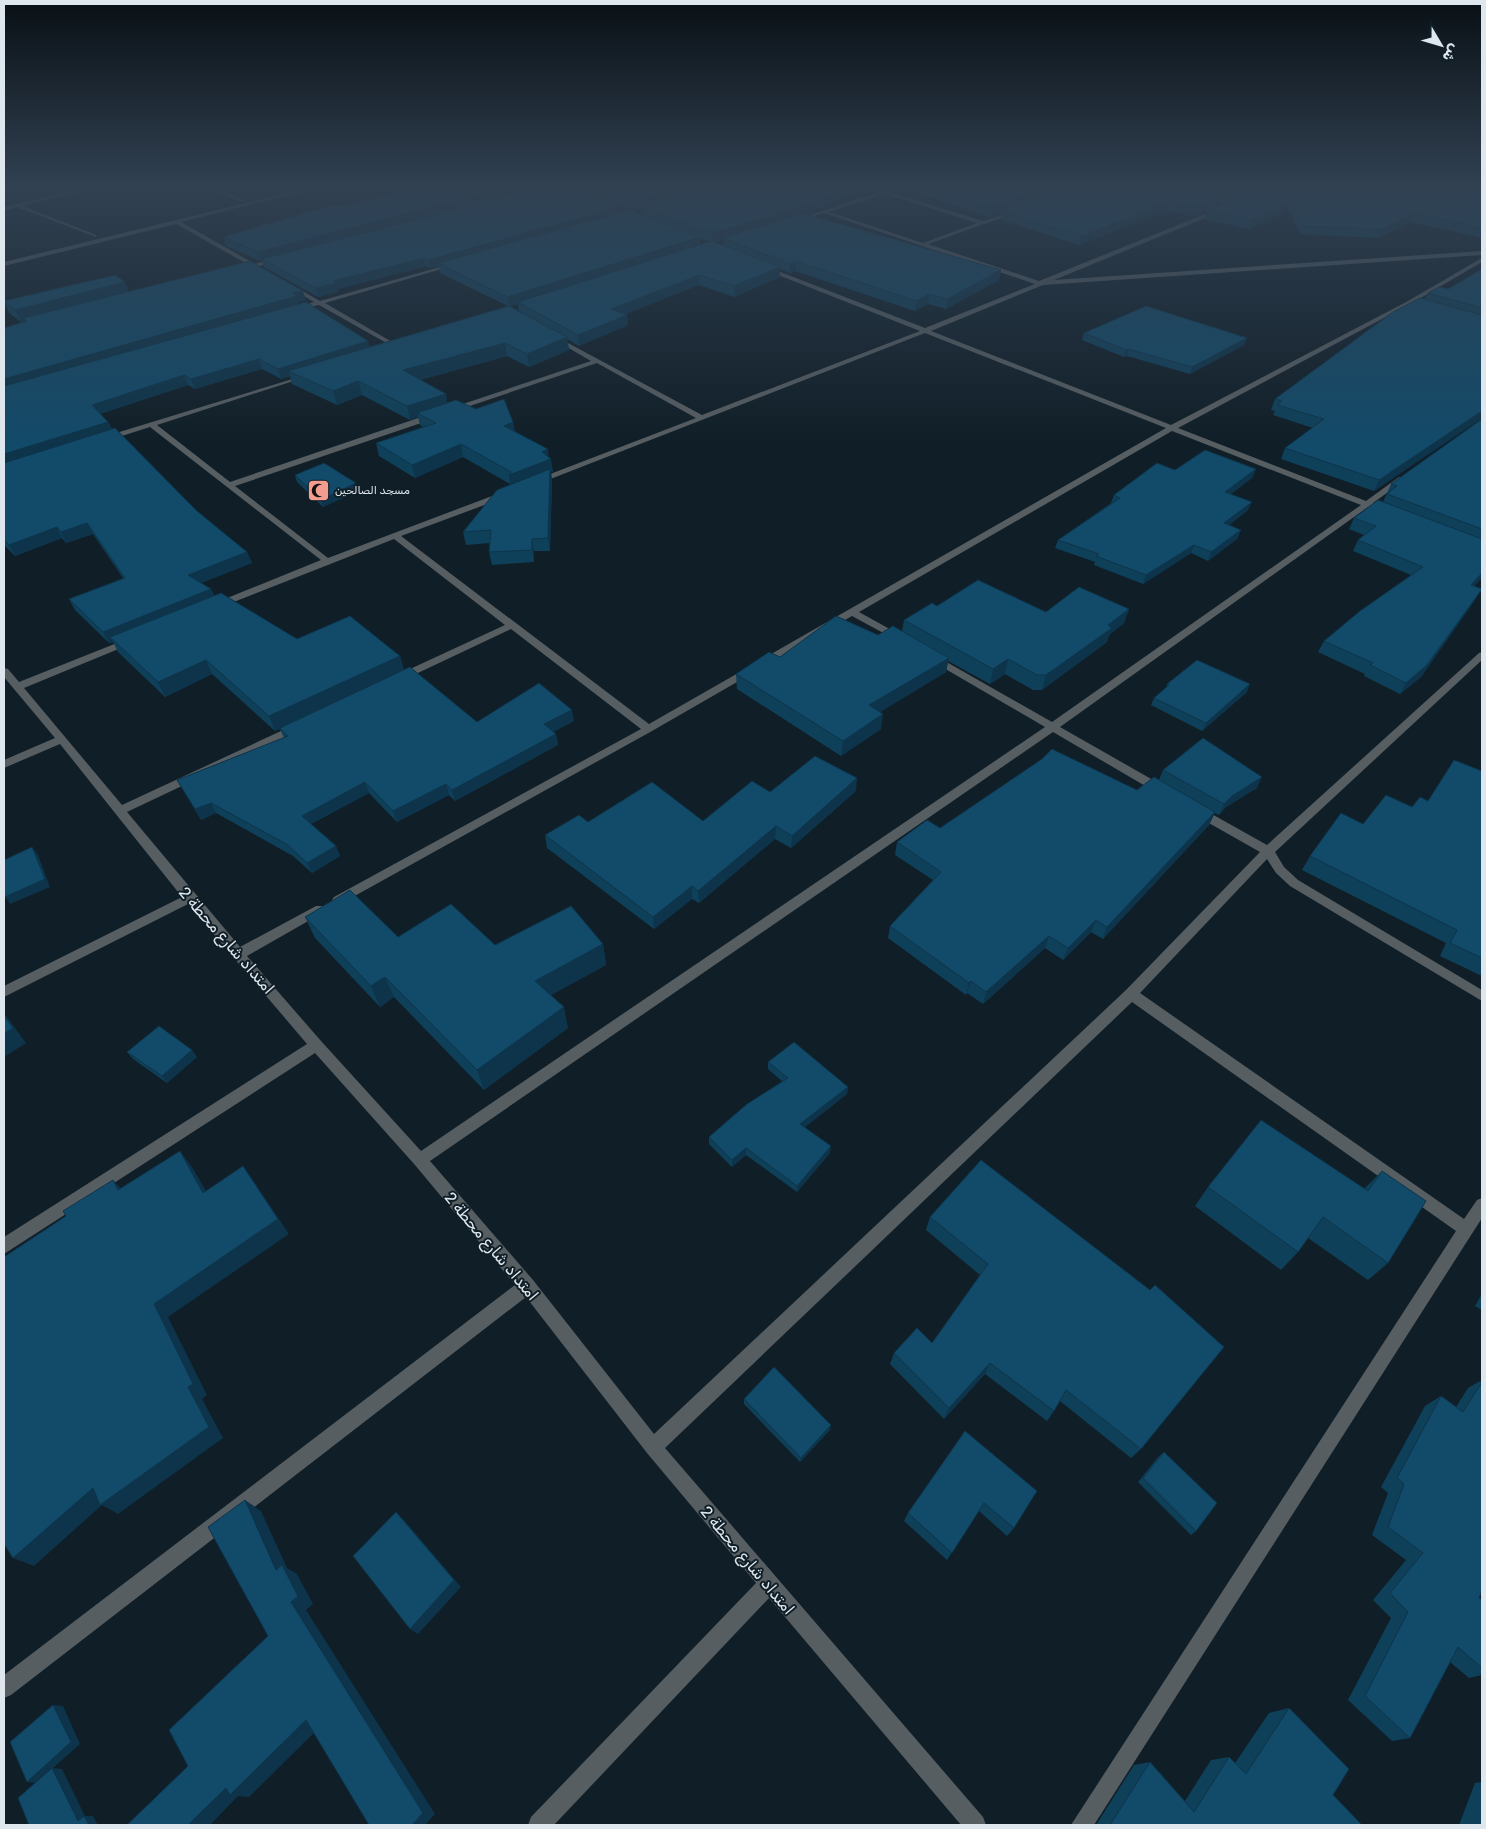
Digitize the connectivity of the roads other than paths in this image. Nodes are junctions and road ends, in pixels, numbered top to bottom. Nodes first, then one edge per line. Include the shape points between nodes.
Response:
1 (424, 273) edge
2 (778, 273) edge
3 (1011, 273) edge
4 (1063, 273) edge
5 (1181, 273) edge
6 (1461, 273) edge
7 (1039, 283) junction
8 (287, 284) edge
9 (319, 303) junction
10 (290, 311) edge
11 (927, 330) junction
12 (548, 334) edge
13 (406, 344) edge
14 (397, 347) junction
15 (387, 350) edge
16 (597, 361) junction
17 (312, 374) edge
18 (702, 418) junction
19 (152, 425) junction
20 (1170, 429) junction
21 (96, 442) edge
22 (1414, 471) edge
23 (229, 485) junction
24 (526, 486) edge
25 (508, 494) edge
26 (1372, 506) junction
27 (397, 537) junction
28 (327, 561) junction
29 (208, 609) edge
30 (853, 612) junction
31 (512, 625) junction
32 (135, 639) edge
33 (1482, 655) edge
34 (4, 671) edge
35 (388, 684) edge
36 (17, 687) junction
37 (307, 722) edge
38 (1053, 727) junction
39 (648, 729) junction
40 (62, 739) junction
41 (4, 764) edge
42 (1173, 797) edge
43 (1190, 807) edge
44 (120, 811) junction
45 (1268, 851) junction
46 (190, 898) junction
47 (239, 954) junction
48 (4, 992) edge
49 (1131, 994) junction
50 (1482, 996) edge
51 (316, 1045) junction
52 (420, 1160) junction
53 (1482, 1205) edge
54 (1466, 1229) junction
55 (4, 1246) edge
56 (526, 1286) junction
57 (653, 1447) junction
58 (768, 1584) junction
59 (4, 1688) edge
60 (539, 1825) edge
61 (975, 1825) edge
62 (1082, 1825) edge

1 - 9 street
2 - 11 street
3 - 7 street
4 - 7 street
5 - 7 street
6 - 20 street via 1414,303
7 - 11 street
8 - 9 street
9 - 10 street
9 - 14 street
11 - 18 street
11 - 20 street
12 - 16 street
13 - 14 street
14 - 15 street
16 - 18 street
16 - 23 street
17 - 19 street
18 - 24 street
19 - 21 street
19 - 23 street
20 - 26 street
20 - 30 street
22 - 26 street
23 - 28 street
25 - 27 street
26 - 38 street
27 - 28 street
27 - 31 street
28 - 29 street
30 - 38 street
30 - 39 street
31 - 35 street
31 - 39 street
32 - 36 street
33 - 45 street
34 - 36 street, امتداد شارع محطة 2
36 - 40 street, امتداد شارع محطة 2
37 - 44 street
38 - 42 street
38 - 52 street
39 - 47 street
40 - 41 street
40 - 44 street, امتداد شارع محطة 2
43 - 45 street
44 - 46 street, امتداد شارع محطة 2
45 - 49 street
45 - 50 street via 1280,870 1294,883
46 - 47 street, امتداد شارع محطة 2
46 - 48 street
47 - 51 street, امتداد شارع محطة 2
49 - 54 street
49 - 57 street
51 - 52 street, امتداد شارع محطة 2
51 - 55 street
52 - 56 street, امتداد شارع محطة 2
53 - 54 street
54 - 62 street
56 - 57 street, امتداد شارع محطة 2
56 - 59 street
57 - 58 street, امتداد شارع محطة 2
58 - 60 street
58 - 61 street, امتداد شارع محطة 2

